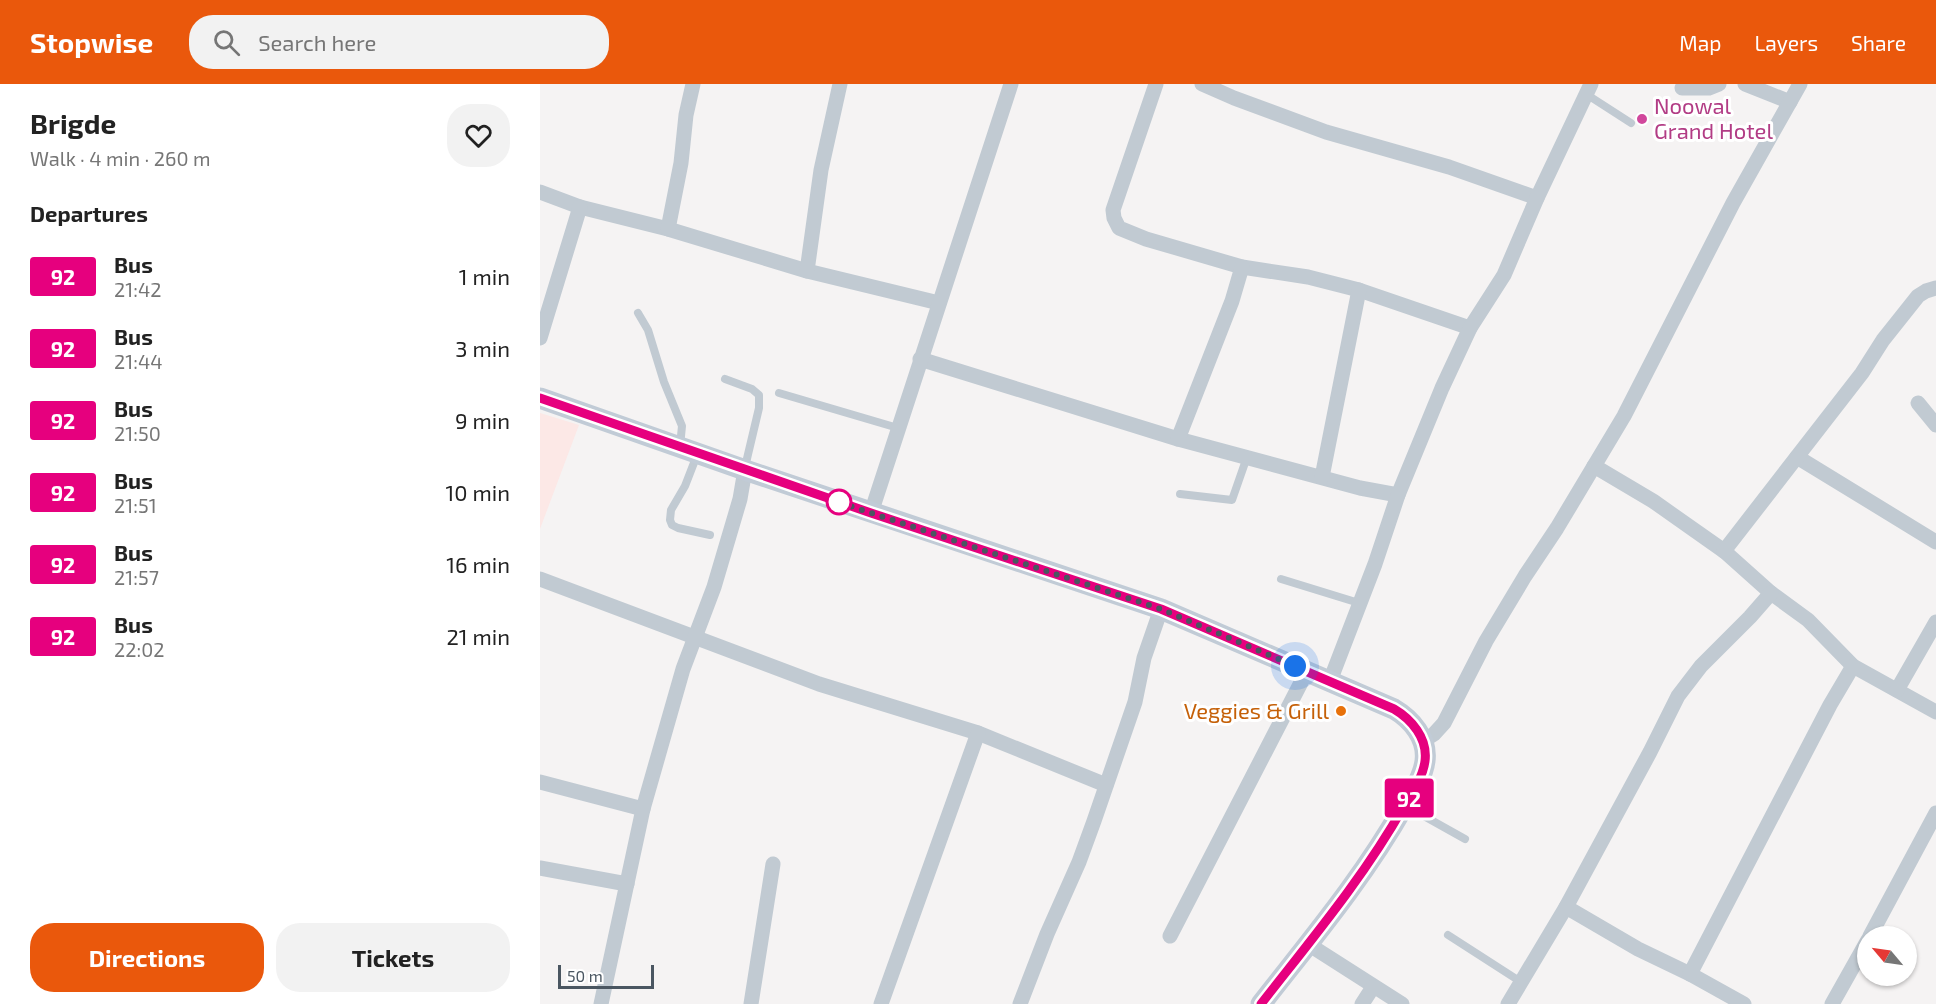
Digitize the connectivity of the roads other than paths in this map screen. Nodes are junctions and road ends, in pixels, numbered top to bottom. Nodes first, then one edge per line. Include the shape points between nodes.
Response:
1 (693, 84) edge
2 (840, 84) edge
3 (1156, 84) edge
4 (1202, 84) edge
5 (1719, 84) edge
6 (1745, 84) edge
7 (1800, 84) edge
8 (1005, 88) edge
9 (1682, 88) dead end
10 (1588, 89) edge
11 (1790, 102) junction
12 (1631, 123) dead end
13 (540, 192) edge
14 (1537, 198) junction
15 (580, 207) junction
16 (668, 229) junction
17 (1242, 267) junction
18 (807, 271) junction
19 (1936, 288) edge
20 (1359, 290) junction
21 (939, 303) junction
22 (638, 313) dead end
23 (1470, 328) junction
24 (540, 338) edge
25 (920, 359) junction
26 (725, 379) dead end
27 (779, 393) dead end
28 (540, 398) edge
29 (1918, 403) dead end
30 (1936, 425) edge
31 (898, 428) junction
32 (1178, 439) junction
33 (689, 451) junction
34 (1797, 457) junction
35 (1247, 458) junction
36 (1594, 466) junction
37 (745, 470) junction
38 (1322, 477) junction
39 (1180, 494) dead end
40 (1398, 495) junction
41 (871, 513) junction
42 (710, 535) dead end
43 (1936, 542) edge
44 (1724, 551) junction
45 (540, 579) edge
46 (1281, 579) dead end
47 (1771, 593) junction
48 (1359, 603) junction
49 (1161, 609) junction
50 (1936, 622) edge
51 (695, 636) junction
52 (1854, 666) junction
53 (1307, 671) junction
54 (1329, 681) junction
55 (1897, 690) junction
56 (1936, 712) edge
57 (978, 734) junction
58 (1423, 741) junction
59 (540, 782) edge
60 (1106, 785) junction
61 (1405, 805) junction
62 (643, 809) junction
63 (1936, 813) edge
64 (1465, 839) dead end
65 (773, 864) dead end
66 (540, 868) edge
67 (627, 884) junction
68 (1566, 907) junction
69 (1875, 926) edge
70 (1448, 935) dead end
71 (1170, 936) dead end
72 (1308, 944) junction
73 (1857, 960) edge
74 (1690, 974) junction
75 (1521, 982) junction
76 (1373, 987) junction
77 (601, 1004) edge
78 (751, 1004) edge
79 (880, 1004) edge
80 (1020, 1004) edge
81 (1261, 1004) edge
82 (1362, 1004) edge
83 (1402, 1004) edge
84 (1508, 1004) edge
85 (1744, 1004) edge
86 (1832, 1004) edge

1 - 16 street
2 - 18 street via 822,160
3 - 17 street via 1116,199 1114,218 1119,228 1146,239
4 - 14 street via 1326,132 1449,167
5 - 9 street
6 - 11 street
7 - 11 street
8 - 21 street
10 - 12 lane
10 - 14 street
11 - 36 street
13 - 15 street
14 - 23 street via 1504,275
15 - 16 street
15 - 24 street
16 - 18 street
17 - 20 street
17 - 32 street
18 - 21 street
19 - 34 street via 1917,296
20 - 23 street
20 - 38 street
21 - 25 street
22 - 33 lane via 648,330
23 - 40 street
25 - 31 street
25 - 32 street
26 - 37 lane via 759,395
27 - 31 lane
28 - 33 street
29 - 30 street
31 - 41 street
32 - 35 street
33 - 37 street
33 - 42 lane via 685,486 670,517 674,526
34 - 43 street
34 - 44 street
35 - 38 street
35 - 39 lane via 1232,500
36 - 44 street
36 - 58 street via 1486,641 1444,723
37 - 41 street
37 - 51 street via 714,587
38 - 40 street
40 - 48 street
41 - 49 street
44 - 47 street
45 - 51 street
46 - 48 lane
47 - 52 street via 1808,620
47 - 68 street via 1701,666 1678,696
48 - 54 street
49 - 53 street
49 - 60 street via 1144,658 1132,712
50 - 55 street
51 - 57 street via 819,684
51 - 62 street
52 - 55 street
52 - 74 street
53 - 54 street
53 - 71 street
54 - 58 street via 1407,717
55 - 56 street
57 - 60 street
57 - 79 street
58 - 61 street via 1425,761
59 - 62 street
60 - 80 street via 1079,862
61 - 64 lane
61 - 72 street via 1369,863
62 - 67 street
63 - 69 street
65 - 78 street
66 - 67 street
67 - 77 street
68 - 74 street via 1638,950
68 - 75 street
70 - 75 lane
72 - 76 street
72 - 81 street
73 - 86 street
74 - 85 street
75 - 84 street
76 - 82 street
76 - 83 street

